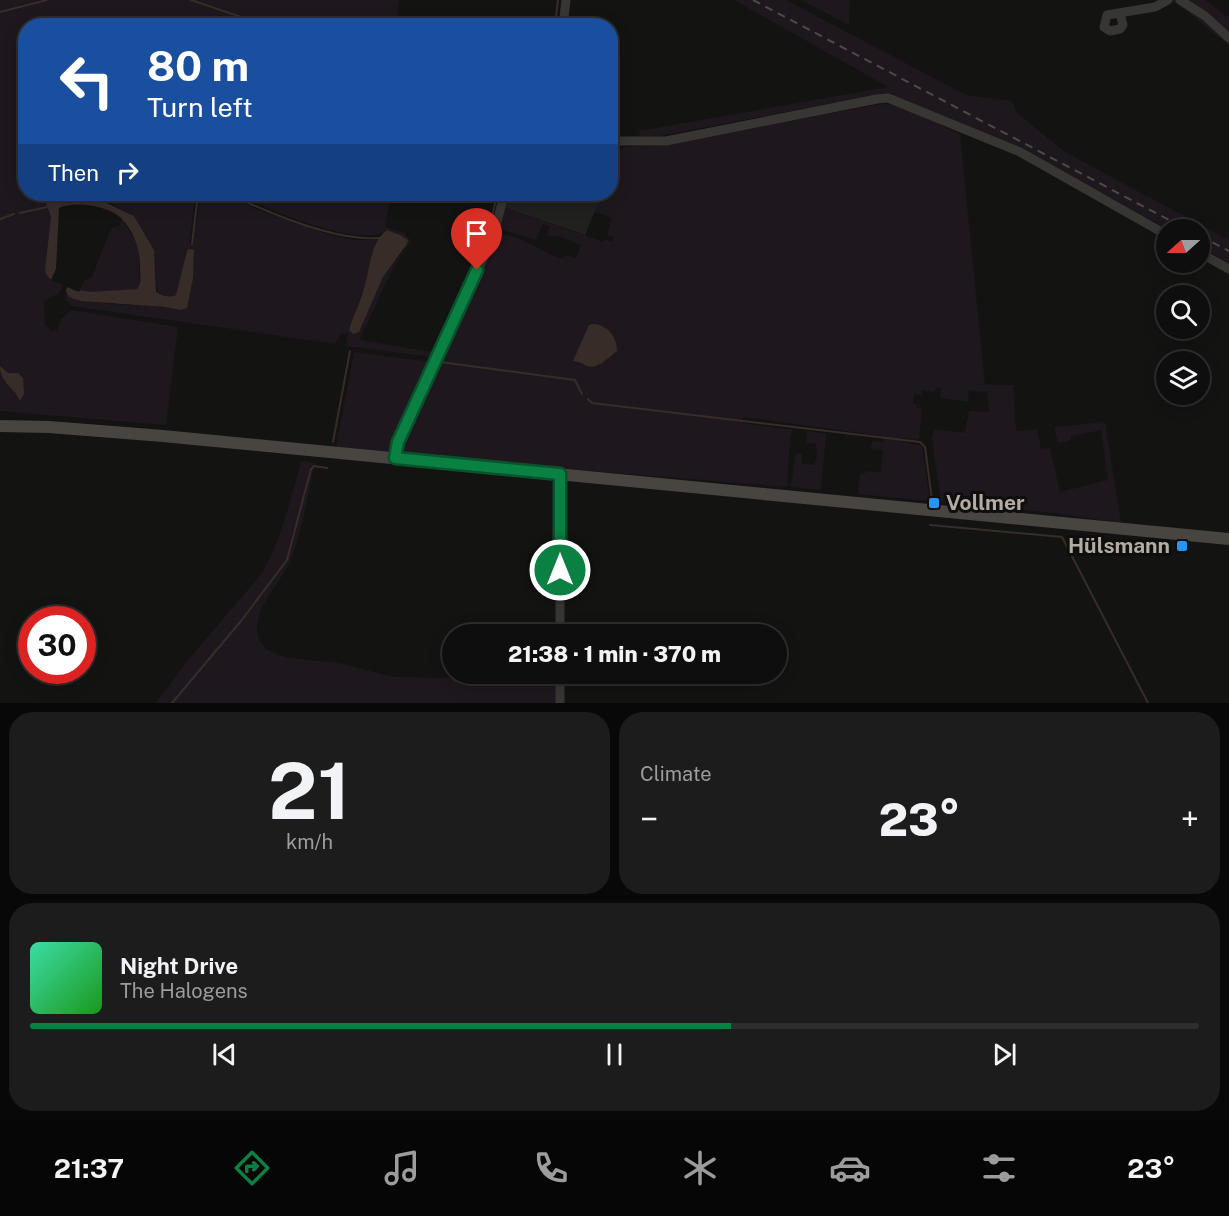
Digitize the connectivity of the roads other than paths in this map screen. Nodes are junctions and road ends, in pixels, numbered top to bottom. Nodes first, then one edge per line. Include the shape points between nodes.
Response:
1 (566, 0) edge
2 (1168, 0) edge
3 (1180, 0) edge
4 (1120, 13) dead end
5 (564, 18) edge
6 (1229, 38) edge
7 (618, 141) edge
8 (502, 201) edge
9 (1156, 229) edge
10 (1210, 259) edge
11 (1229, 269) edge
12 (0, 426) edge
13 (395, 458) junction
14 (560, 474) junction
15 (1229, 538) edge
16 (560, 624) edge
17 (560, 684) edge
18 (560, 703) edge

1 - 5 street
2 - 4 street via 1155,7
3 - 6 street
7 - 9 street via 666,141 888,98 1020,152
8 - 13 street via 494,235 398,442
10 - 11 street
12 - 13 main road
13 - 14 main road
14 - 15 main road
14 - 16 street
17 - 18 street

